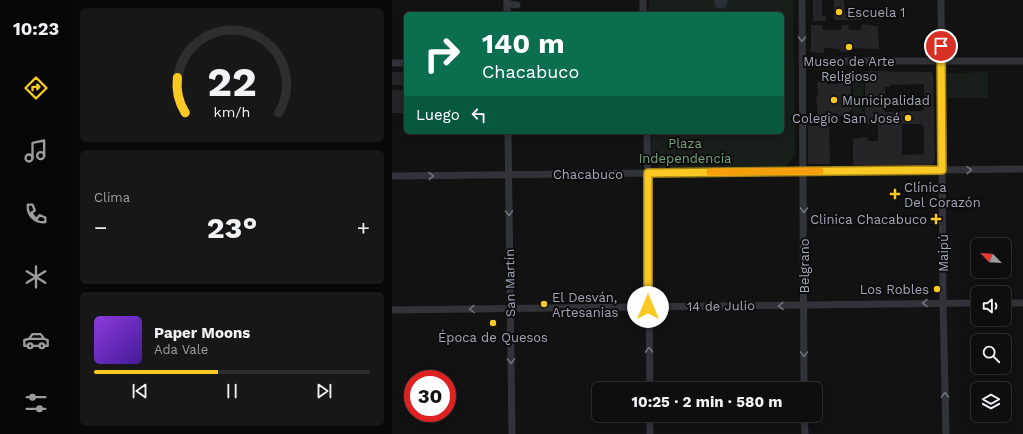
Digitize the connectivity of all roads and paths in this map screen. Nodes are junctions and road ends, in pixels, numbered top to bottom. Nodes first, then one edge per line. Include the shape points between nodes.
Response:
1 (643, 0) edge
2 (802, 0) edge
3 (941, 0) edge
4 (507, 2) edge
5 (517, 5) dead end
6 (643, 12) edge
7 (802, 61) junction
8 (941, 61) junction
9 (1023, 61) edge
10 (392, 63) edge
11 (404, 63) edge
12 (508, 134) edge
13 (646, 134) edge
14 (1023, 169) edge
15 (942, 170) junction
16 (804, 171) junction
17 (648, 173) junction
18 (509, 174) junction
19 (392, 176) edge
20 (943, 302) junction
21 (971, 303) edge
22 (1011, 303) edge
23 (1023, 303) edge
24 (804, 305) junction
25 (648, 307) junction
26 (511, 308) junction
27 (392, 310) edge
28 (650, 382) edge
29 (804, 382) edge
30 (650, 422) edge
31 (804, 422) edge
32 (512, 434) edge
33 (650, 434) edge
34 (805, 434) edge
35 (946, 434) edge

1 - 6 street
2 -> 7 street, Belgrano
3 - 8 street, Maipú
4 - 5 street
7 - 8 street
7 - 16 street, Belgrano
8 - 9 street
8 - 15 street, Maipú
10 - 11 street
12 - 18 street, San Martín
13 - 17 street
15 -> 14 street, Chacabuco
15 - 16 street, Chacabuco
15 - 20 street, Maipú
16 - 17 street, Chacabuco
16 -> 24 street, Belgrano
17 - 18 street, Chacabuco
17 - 25 street
19 -> 18 street, Chacabuco
18 -> 26 street, San Martín
20 - 21 street, 14 de Julio
20 -> 24 street, 14 de Julio
35 -> 20 street, Maipú
22 - 23 street
24 -> 25 street, 14 de Julio
24 -> 29 street, Belgrano
25 - 26 street, 14 de Julio
28 -> 25 street
26 -> 27 street, 14 de Julio
26 -> 32 street, San Martín
30 - 33 street
31 - 34 street

